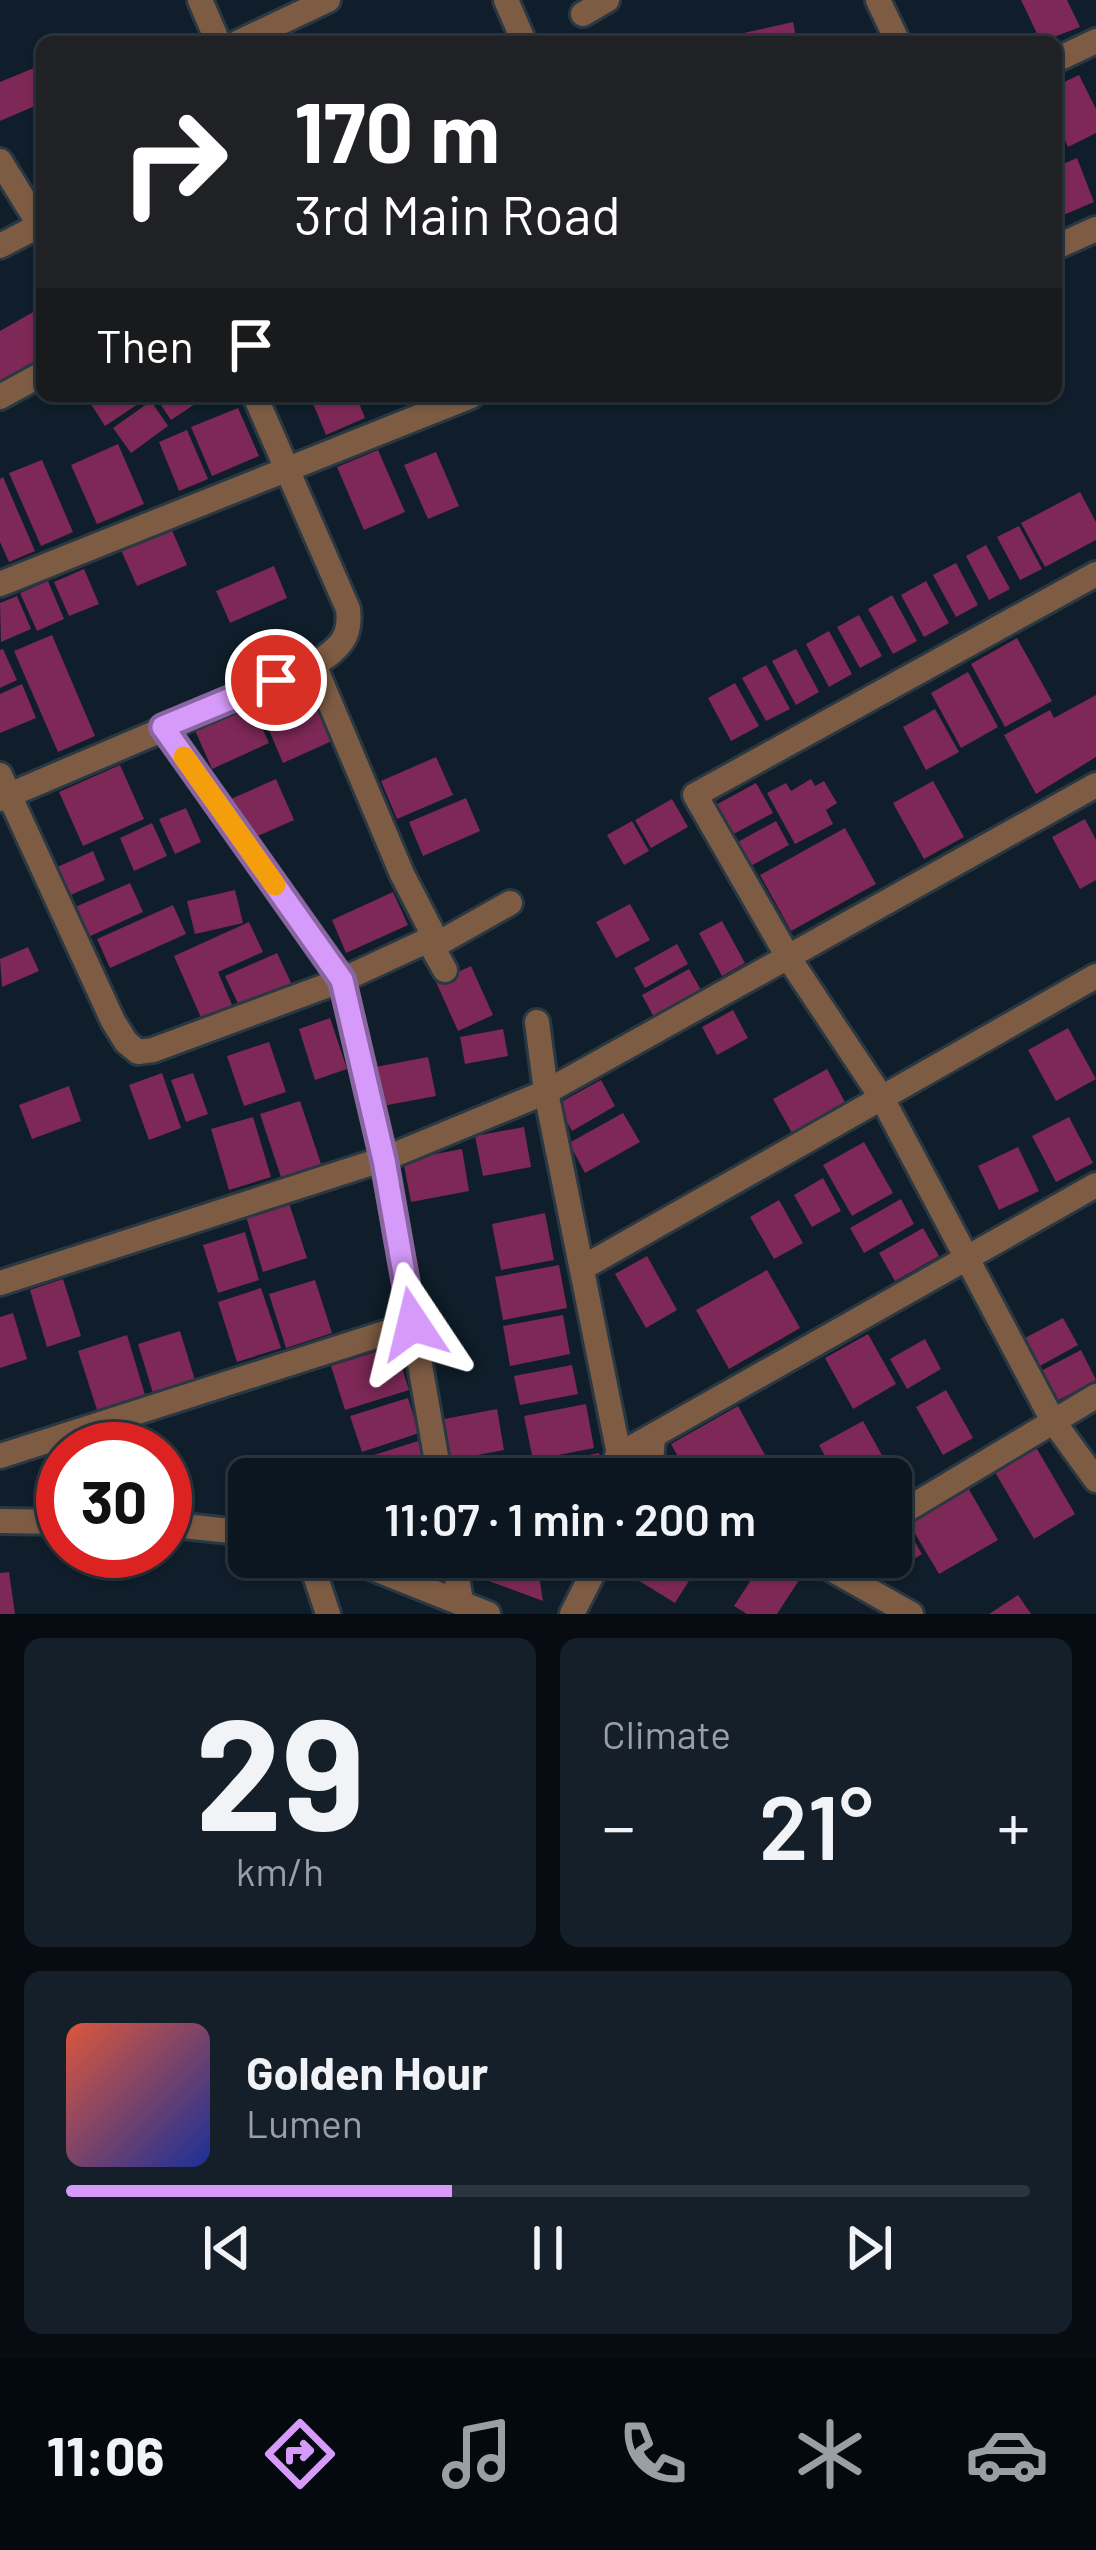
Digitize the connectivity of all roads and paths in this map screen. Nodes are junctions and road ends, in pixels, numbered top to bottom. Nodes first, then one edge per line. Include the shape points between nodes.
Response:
1 (200, 0) edge
2 (328, 0) edge
3 (506, 0) edge
4 (607, 0) edge
5 (878, 0) edge
6 (584, 14) dead end
7 (215, 36) edge
8 (252, 36) edge
9 (521, 36) edge
10 (895, 36) edge
11 (1096, 41) edge
12 (1062, 58) edge
13 (0, 160) edge
14 (36, 219) edge
15 (36, 229) edge
16 (1096, 229) edge
17 (0, 245) edge
18 (1062, 245) edge
19 (36, 377) edge
20 (0, 397) edge
21 (258, 402) edge
22 (457, 402) edge
23 (290, 472) junction
24 (1096, 574) edge
25 (0, 584) edge
26 (314, 665) junction
27 (163, 727) junction
28 (1096, 785) edge
29 (3, 790) edge
30 (510, 904) dead end
31 (428, 944) junction
32 (788, 957) junction
33 (446, 970) dead end
34 (1096, 976) edge
35 (342, 980) junction
36 (537, 1022) dead end
37 (546, 1092) junction
38 (882, 1098) junction
39 (384, 1160) junction
40 (1096, 1185) edge
41 (967, 1258) junction
42 (584, 1268) junction
43 (0, 1283) edge
44 (413, 1324) junction
45 (1096, 1396) edge
46 (1053, 1421) junction
47 (0, 1456) edge
48 (436, 1458) edge
49 (636, 1458) edge
50 (646, 1458) edge
51 (1096, 1480) edge
52 (912, 1506) edge
53 (0, 1522) edge
54 (36, 1522) edge
55 (192, 1527) edge
56 (228, 1531) edge
57 (316, 1578) edge
58 (402, 1578) edge
59 (457, 1578) edge
60 (590, 1578) edge
61 (844, 1578) edge
62 (461, 1600) junction
63 (882, 1607) edge
64 (328, 1614) edge
65 (488, 1614) edge
66 (572, 1614) edge
67 (911, 1614) edge

1 - 7 street
2 - 8 street
3 - 9 street
4 - 6 street
5 - 10 street
11 - 12 street
13 - 14 street
15 - 17 street
16 - 18 street
19 - 20 street
21 - 23 street
22 - 23 street
23 - 25 street
23 - 26 street via 350,625 340,646
24 - 32 street via 695,795
26 - 27 street
26 - 31 street via 432,932
27 - 29 street
27 - 35 street
28 - 32 street
29 - 35 street via 113,1021 138,1052
30 - 31 street
31 - 33 street
31 - 35 street
32 - 37 street
32 - 38 street
34 - 38 street
35 - 39 street
36 - 37 street
37 - 39 street
37 - 42 street
38 - 41 street
38 - 42 street
39 - 43 street
39 - 44 street
40 - 41 street
41 - 46 street
41 - 50 street via 653,1439
42 - 49 street
44 - 47 street
44 - 48 street
45 - 46 street
46 - 51 street
46 - 52 street
53 - 54 street
55 - 56 street
57 - 64 street
58 - 62 street
59 - 62 street
60 - 66 street
61 - 63 street
62 - 65 street
63 - 67 street

